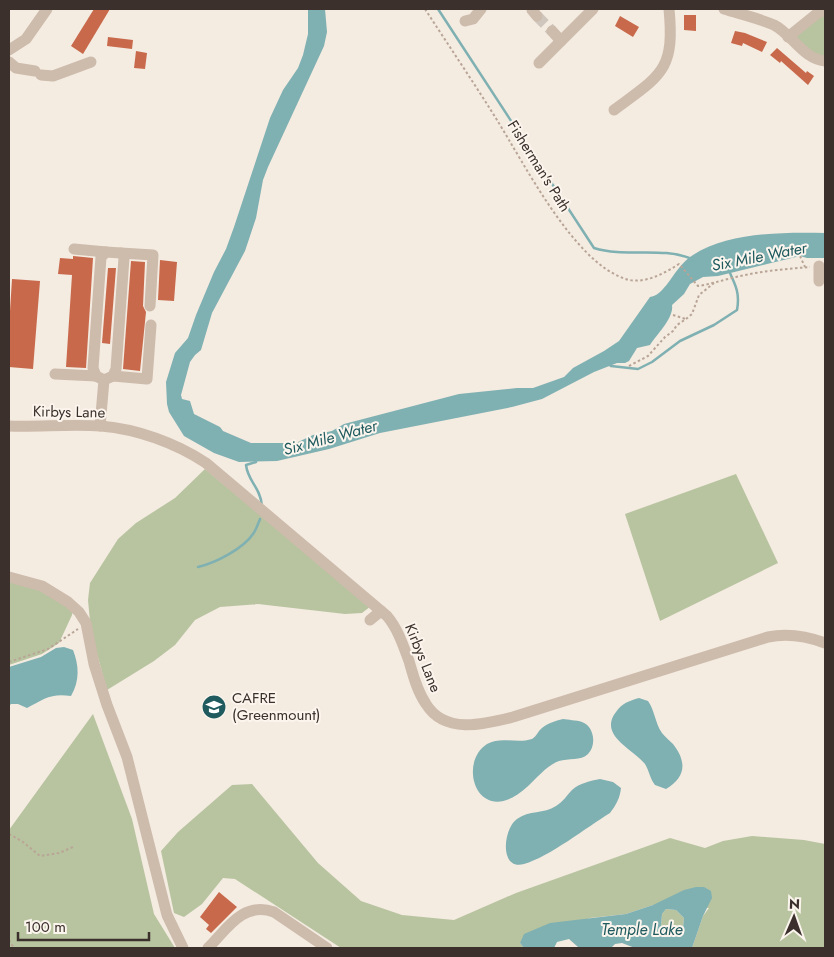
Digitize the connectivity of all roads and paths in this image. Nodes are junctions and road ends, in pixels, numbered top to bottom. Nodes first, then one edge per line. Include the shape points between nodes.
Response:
1 (47, 9) edge
2 (425, 9) edge
3 (480, 9) edge
4 (593, 9) edge
5 (669, 9) edge
6 (725, 9) edge
7 (825, 11) edge
8 (472, 23) dead end
9 (552, 31) tunnel mouth
10 (788, 37) junction
11 (561, 41) junction
12 (9, 50) edge
13 (825, 61) edge
14 (9, 62) edge
15 (91, 62) dead end
16 (539, 64) dead end
17 (614, 110) dead end
18 (74, 249) dead end
19 (106, 252) junction
20 (121, 253) junction
21 (800, 256) dead end
22 (819, 266) joint
23 (805, 267) junction
24 (819, 281) dead end
25 (713, 284) junction
26 (150, 306) dead end
27 (673, 315) dead end
28 (686, 319) junction
29 (151, 325) dead end
30 (629, 366) dead end
31 (55, 374) dead end
32 (104, 378) junction
33 (9, 426) edge
34 (100, 426) junction
35 (9, 577) edge
36 (381, 611) junction
37 (370, 620) dead end
38 (86, 623) junction
39 (825, 643) edge
40 (9, 662) edge
41 (9, 834) edge
42 (73, 846) dead end
43 (9, 940) edge
44 (14, 948) edge
45 (183, 948) edge
46 (208, 948) edge
47 (327, 948) edge

1 - 12 street via 26,39
2 - 25 path, Fisherman's Path via 554,214 604,270 624,279 640,280 654,278 679,264 698,286
3 - 8 street
4 - 11 street
5 - 17 street via 669,55 661,72
6 - 10 street via 775,26
7 - 10 street via 819,12
9 - 11 street
10 - 13 street via 818,60
11 - 16 street
14 - 15 street via 16,68 53,76
18 - 19 street
19 - 20 street
19 - 32 street via 102,257 93,368
20 - 26 street via 153,255
20 - 32 street via 124,258 116,369
21 - 23 path
22 - 23 path
22 - 24 street
23 - 25 path via 734,277
25 - 28 path via 699,295 692,314
27 - 28 path
28 - 30 path via 676,325 648,356
29 - 32 street via 147,380
31 - 32 street
32 - 34 street
33 - 34 street, Kirbys Lane
34 - 36 street, Kirbys Lane via 148,436 206,463
35 - 38 street via 42,586 68,602
36 - 37 street
36 - 39 street, Kirbys Lane via 404,638 419,691 427,706 440,718 466,725 531,712 768,637 791,635
38 - 40 path via 48,649
38 - 45 street via 94,664 127,757 167,915
41 - 42 path via 40,856 59,853
43 - 44 path
46 - 47 street via 244,912 264,908

